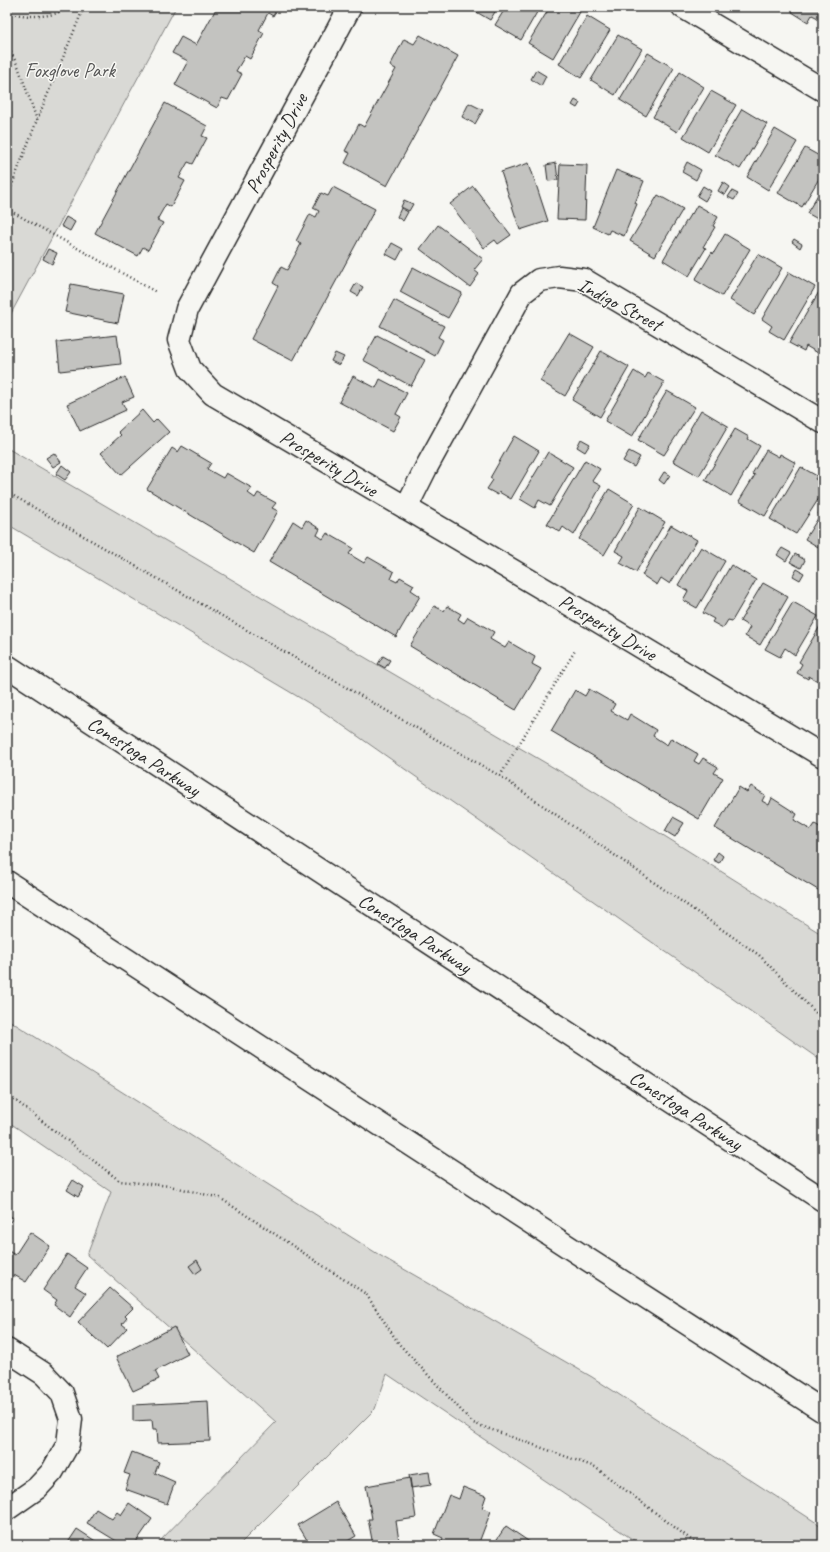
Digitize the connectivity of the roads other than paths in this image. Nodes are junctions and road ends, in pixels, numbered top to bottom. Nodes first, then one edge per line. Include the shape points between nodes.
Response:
1 (350, 7) edge
2 (683, 7) edge
3 (823, 90) edge
4 (823, 422) edge
5 (406, 508) junction
6 (7, 666) edge
7 (823, 756) edge
8 (7, 882) edge
9 (823, 1200) edge
10 (7, 1350) edge
11 (823, 1411) edge
12 (7, 1509) edge

1 - 5 main road, Prosperity Drive via 187,309 179,340 190,369 213,394
2 - 3 main road
4 - 5 main road, Indigo Street via 584,280 559,277 539,280 522,293
5 - 7 main road, Prosperity Drive
6 - 9 main road, Conestoga Parkway
8 - 11 main road
10 - 12 main road via 44,1374 62,1393 71,1419 68,1444 52,1472 37,1488

